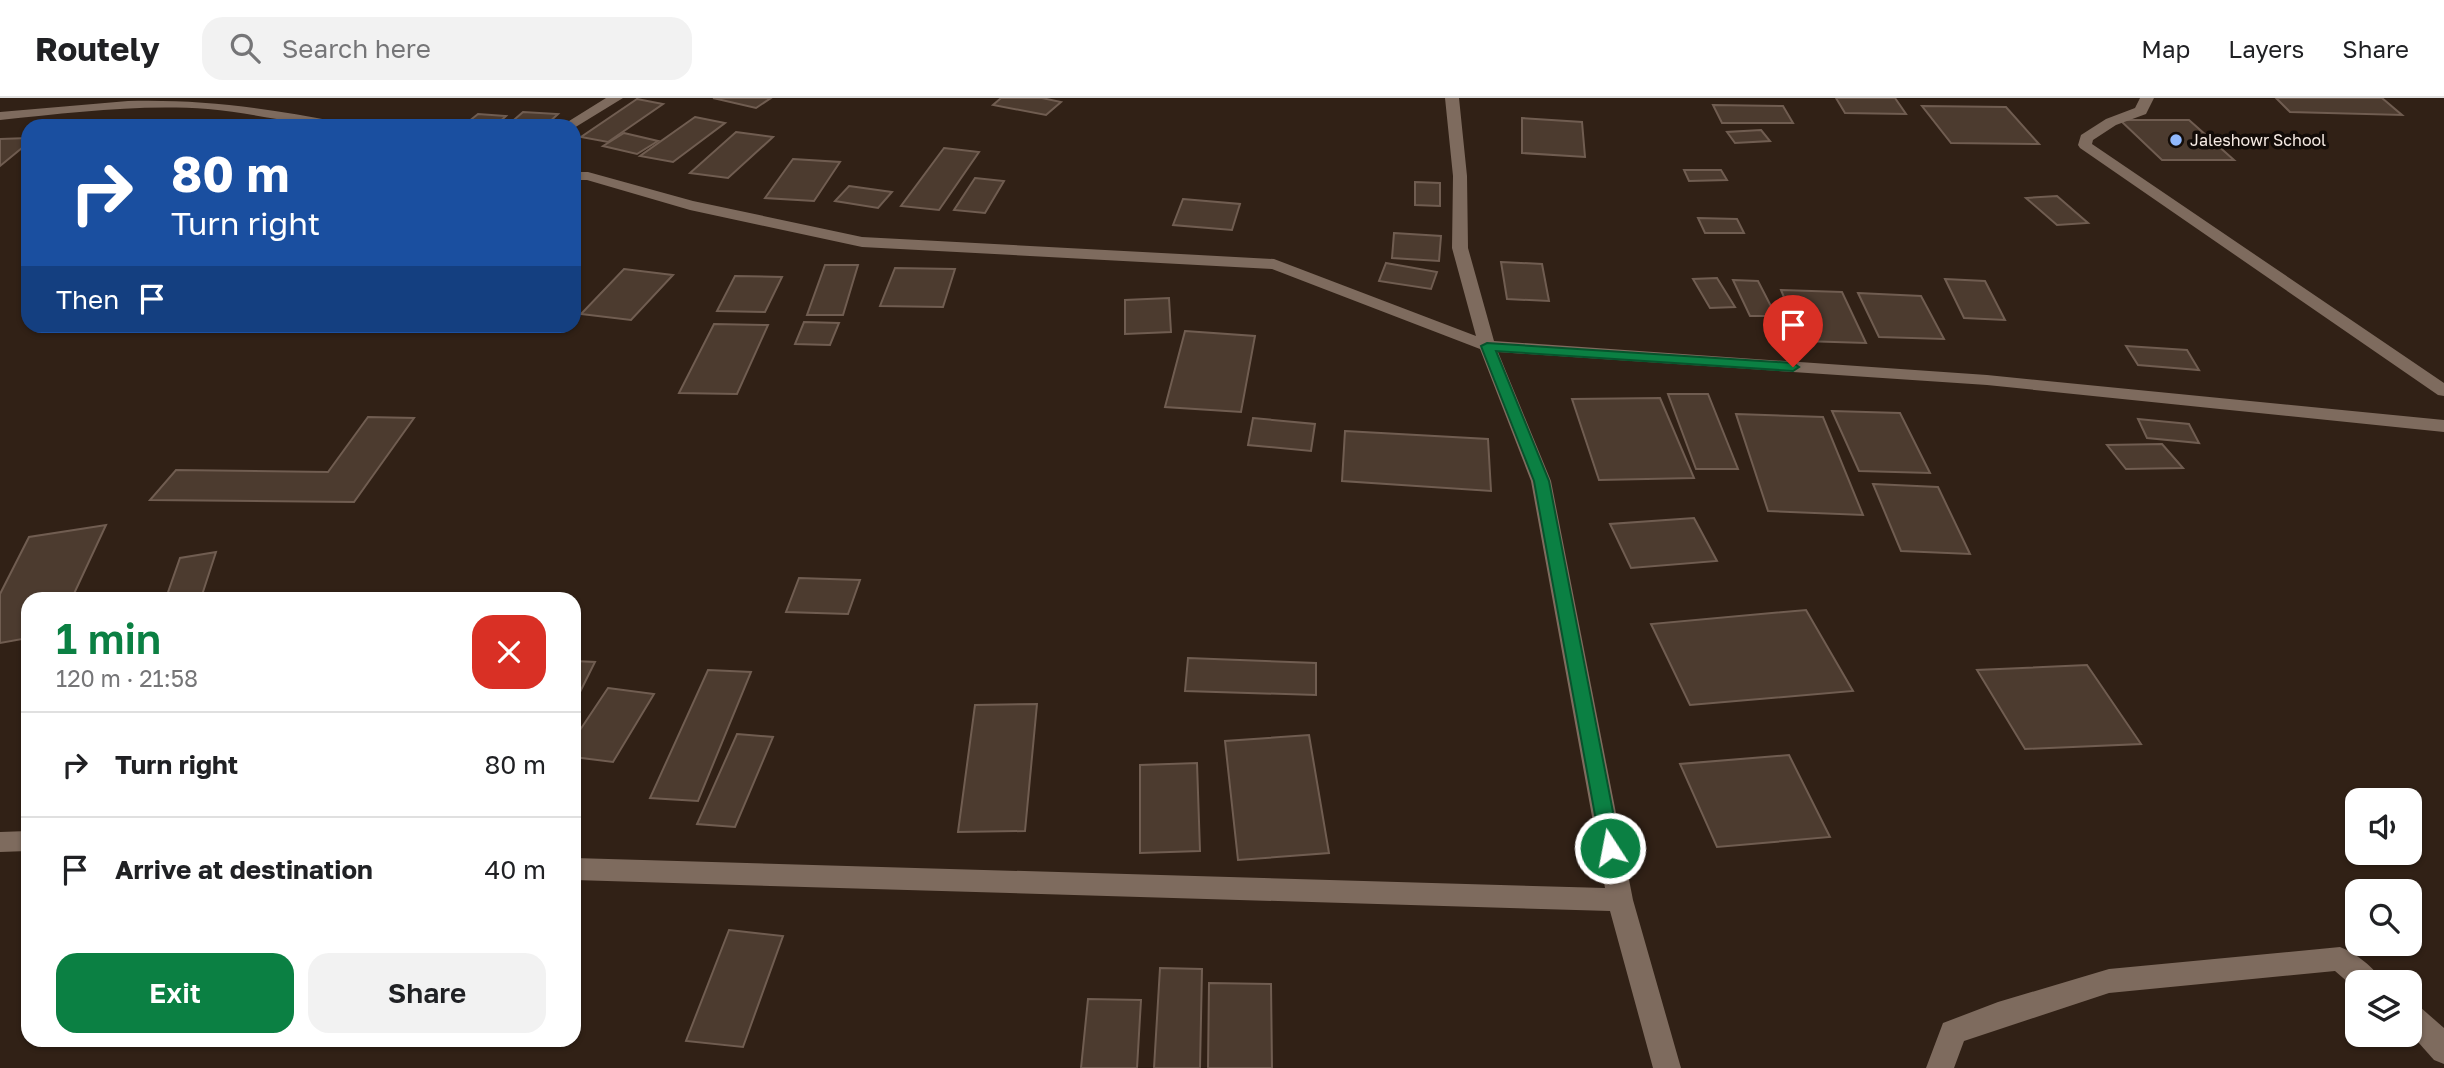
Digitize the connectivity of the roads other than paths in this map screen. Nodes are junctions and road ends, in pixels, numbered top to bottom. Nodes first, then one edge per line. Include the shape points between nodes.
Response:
1 (616, 98) edge
2 (1452, 98) edge
3 (2147, 98) edge
4 (106, 101) edge
5 (0, 116) edge
6 (303, 119) edge
7 (580, 119) edge
8 (581, 176) edge
9 (1487, 346) junction
10 (2444, 391) edge
11 (2444, 426) edge
12 (21, 841) edge
13 (0, 842) edge
14 (581, 869) edge
15 (1620, 900) junction
16 (2353, 970) edge
17 (2422, 1026) edge
18 (2444, 1051) edge
19 (1667, 1068) edge
20 (1940, 1068) edge

1 - 7 street
2 - 9 street via 1460,176 1460,248
3 - 10 street via 2141,111 2101,127 2086,138 2085,145
4 - 5 street
4 - 6 street via 205,105
8 - 9 street via 862,242 1274,264
9 - 11 street via 1987,380
9 - 15 street via 1541,481
12 - 13 street
14 - 15 street
15 - 19 street
16 - 20 street via 2340,959 2109,981 1953,1032
17 - 18 street

